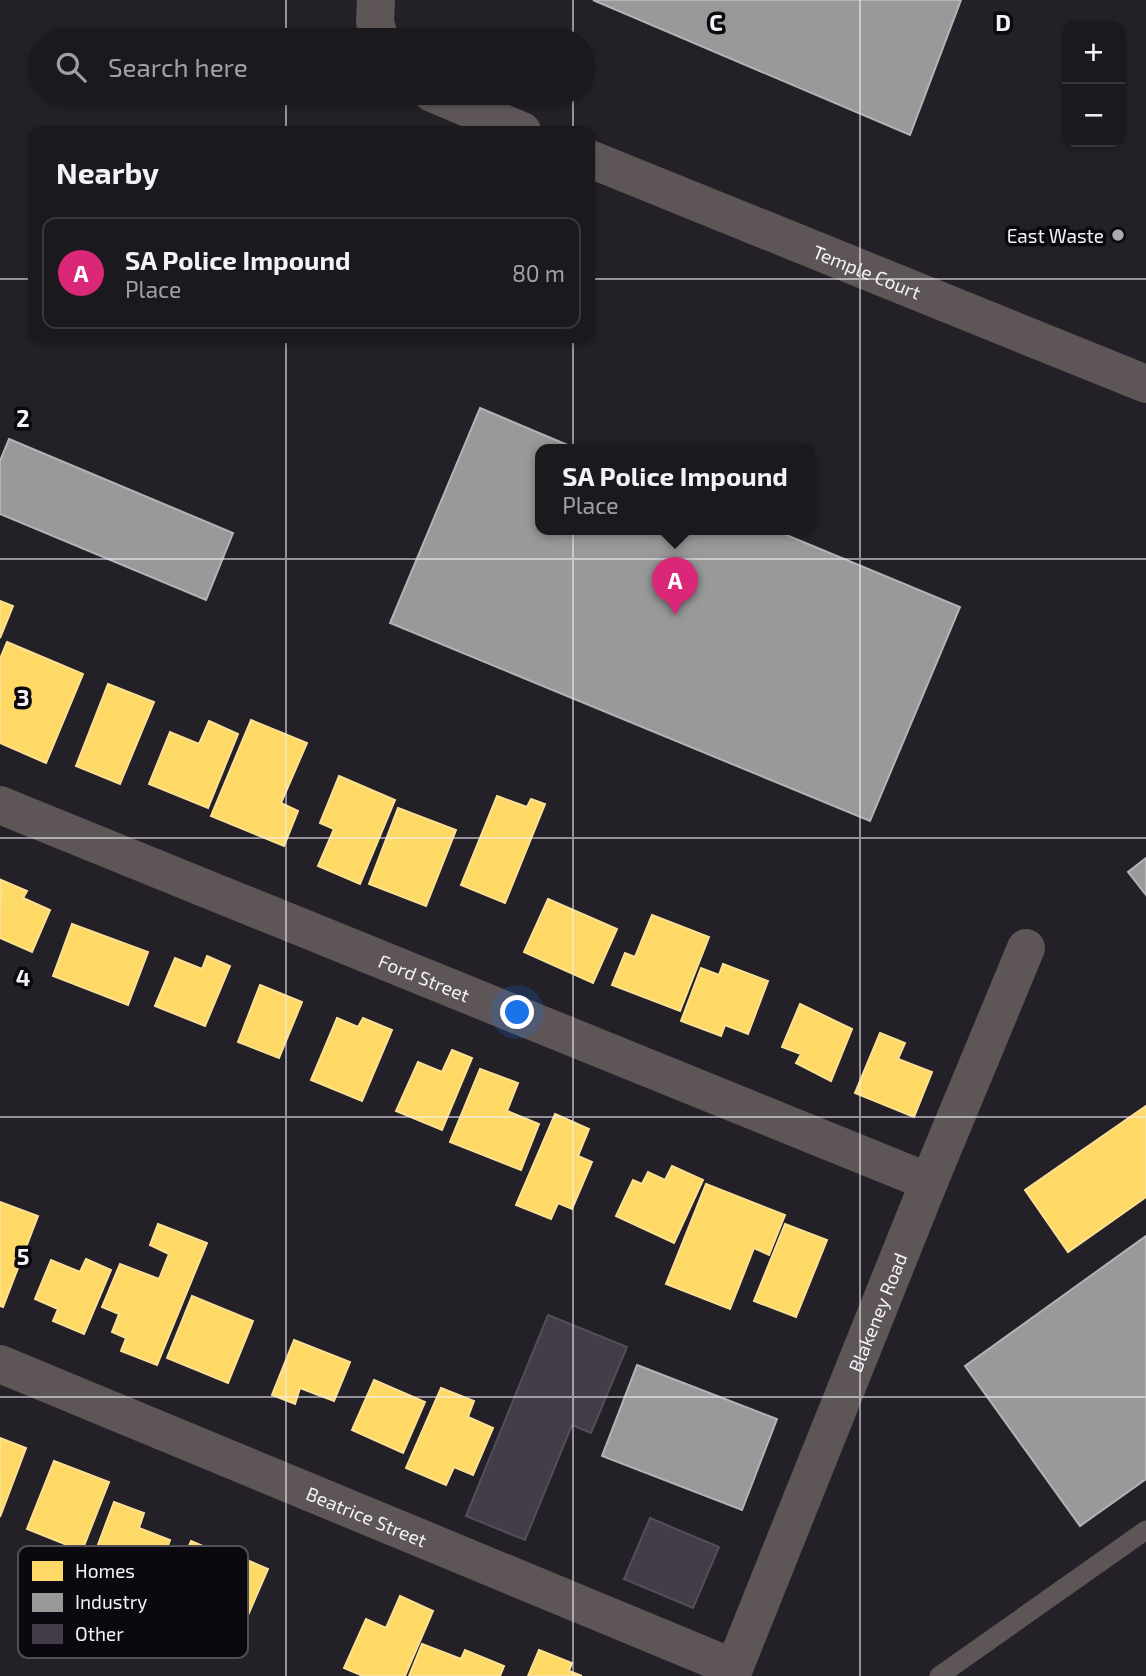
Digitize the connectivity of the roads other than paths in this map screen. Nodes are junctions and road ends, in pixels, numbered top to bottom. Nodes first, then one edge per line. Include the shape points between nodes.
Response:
1 (376, 0) edge
2 (377, 28) edge
3 (460, 105) edge
4 (510, 126) edge
5 (595, 161) edge
6 (1146, 384) edge
7 (0, 805) edge
8 (1026, 948) dead end
9 (929, 1182) junction
10 (0, 1364) edge
11 (1146, 1530) edge
12 (732, 1672) edge
13 (939, 1676) edge

1 - 2 street
3 - 4 street
5 - 6 street, Temple Court
7 - 9 street, Ford Street
8 - 9 street, Blakeney Road
9 - 12 street, Blakeney Road
10 - 12 street, Beatrice Street
11 - 13 lane

